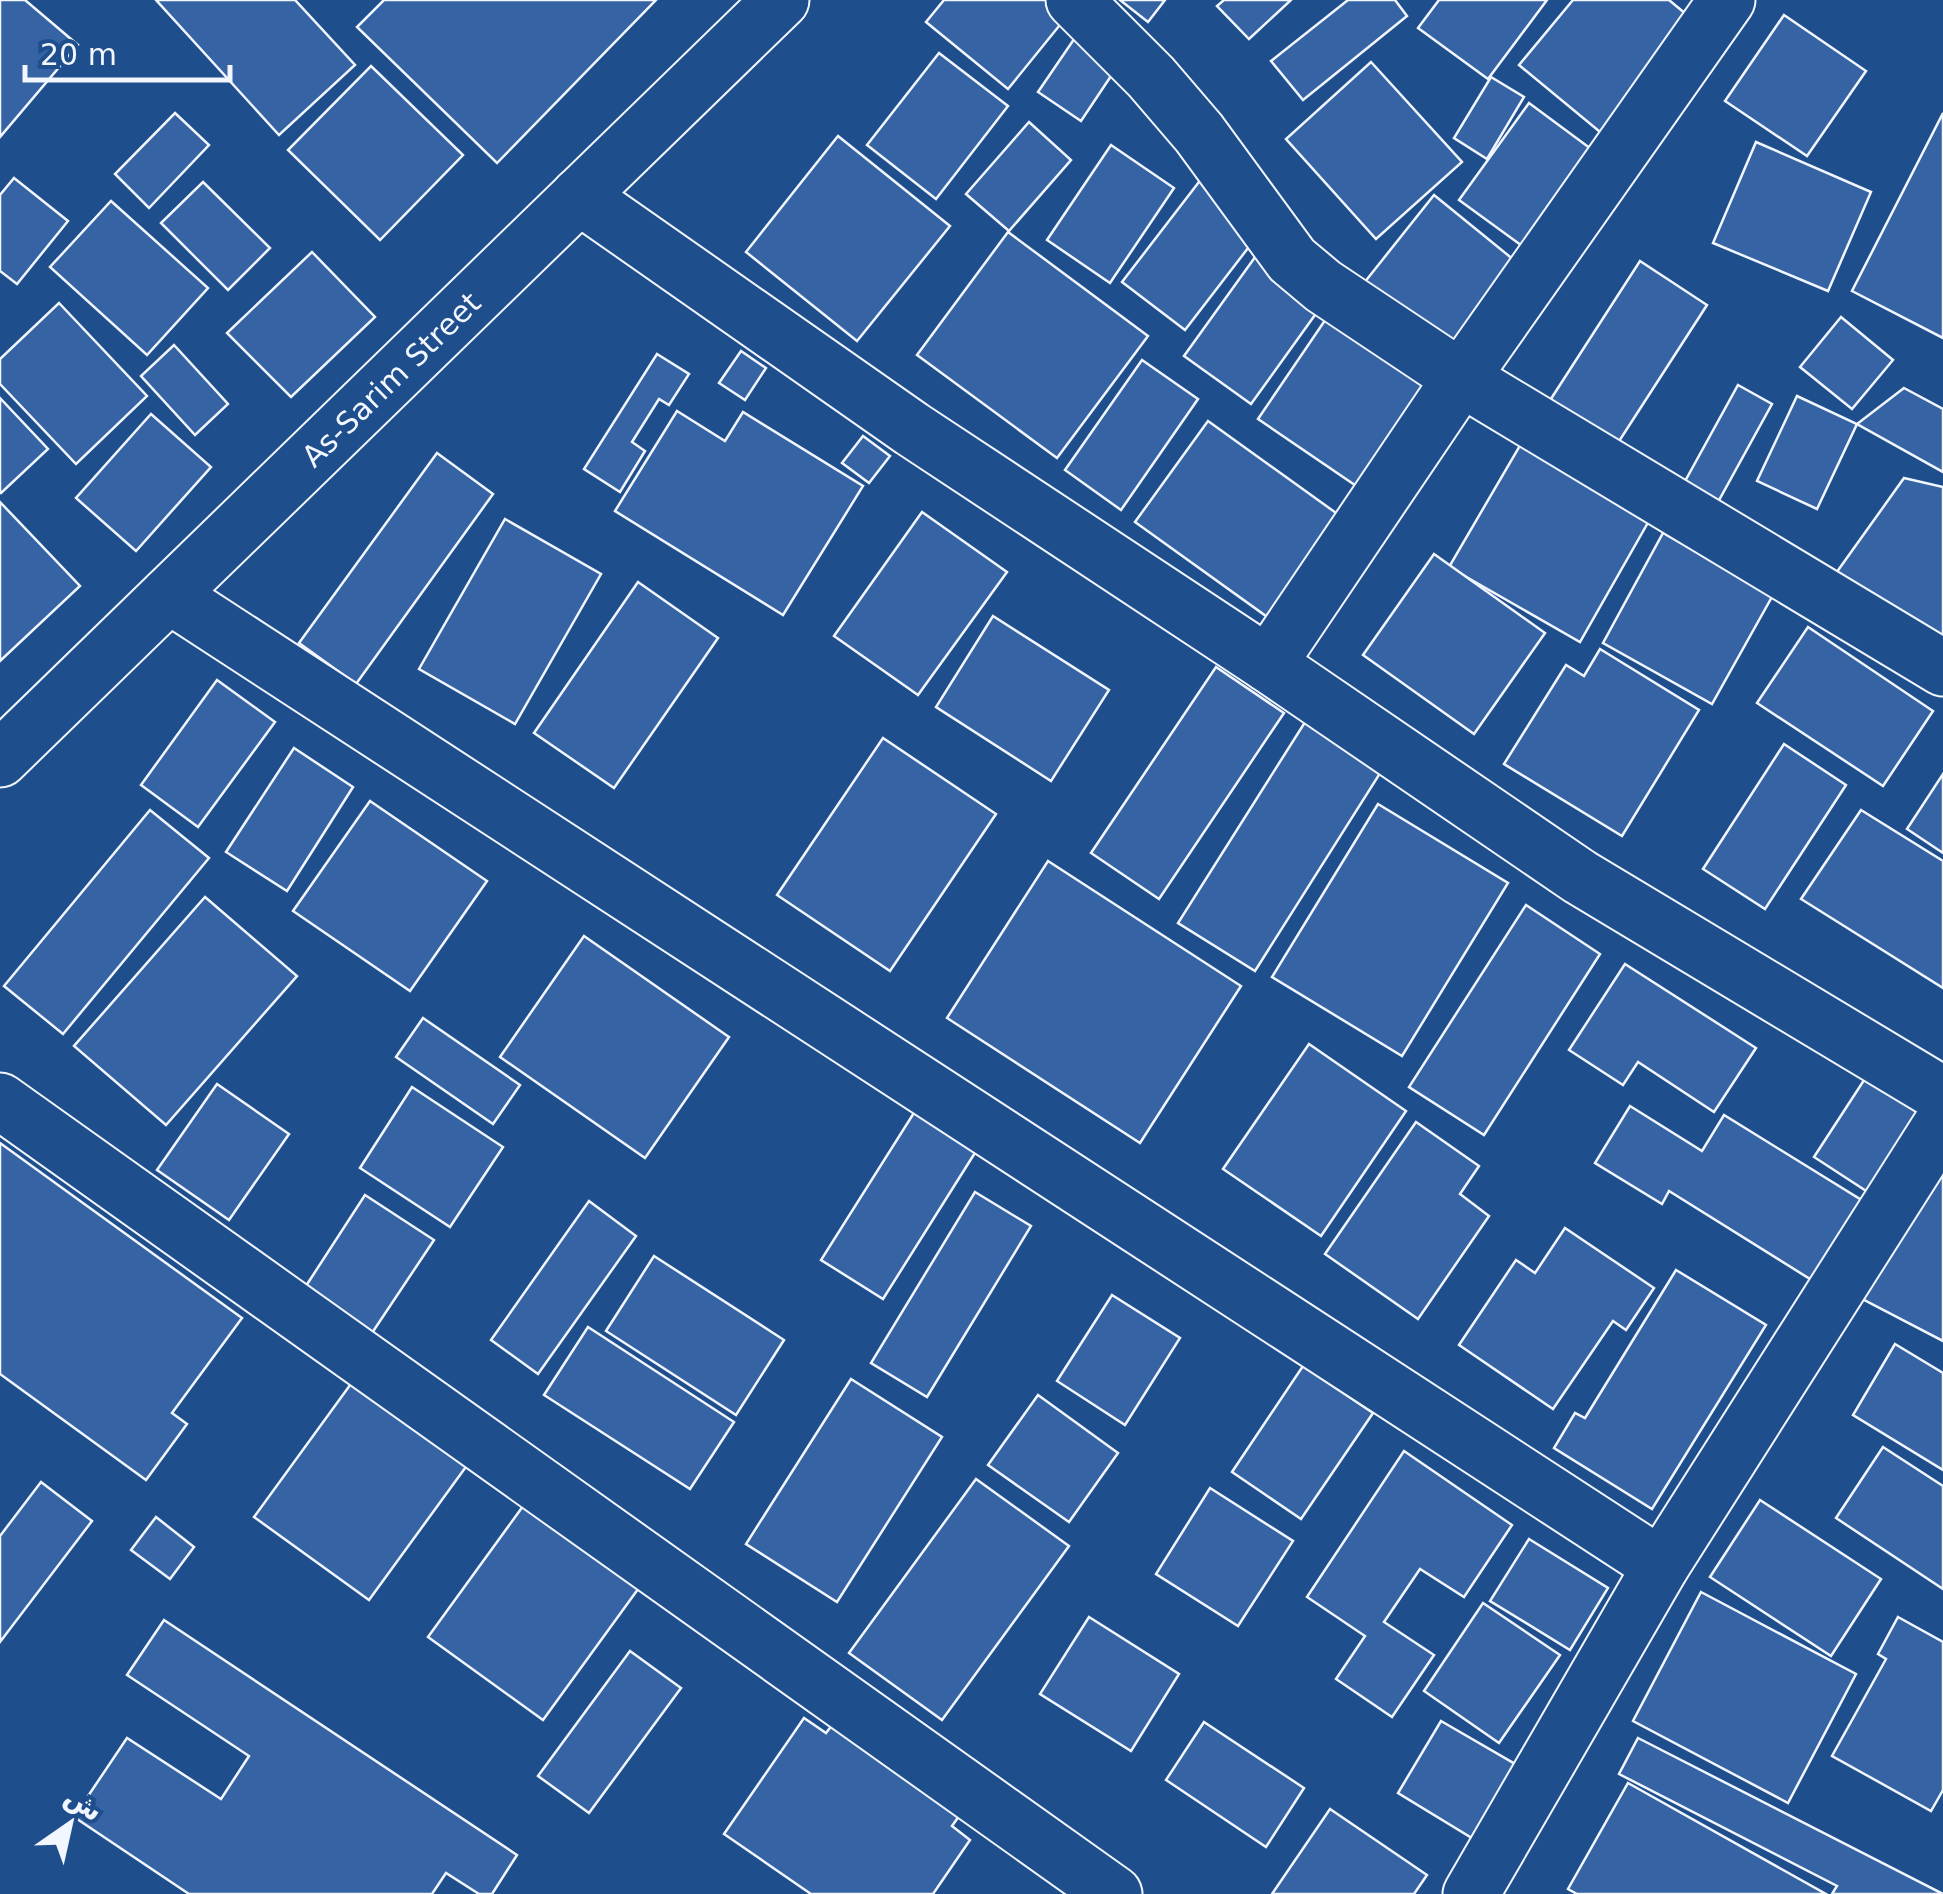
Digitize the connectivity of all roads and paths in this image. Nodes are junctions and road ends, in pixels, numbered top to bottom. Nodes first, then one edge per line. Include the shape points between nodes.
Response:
1 (781, 0) edge
2 (1074, 0) edge
3 (1727, 0) edge
4 (579, 196) junction
5 (1461, 378) junction
6 (169, 595) junction
7 (1268, 664) junction
8 (1943, 668) edge
9 (0, 759) edge
10 (1943, 1095) edge
11 (0, 1101) edge
12 (1943, 1122) edge
13 (1662, 1566) junction
14 (1114, 1894) edge
15 (1470, 1894) edge

1 - 4 street, As-Sarim Street
2 - 5 street via 1199,134 1292,260
3 - 5 street
4 - 6 street, As-Sarim Street
4 - 7 street via 912,429
5 - 7 street
5 - 8 street
6 - 9 street, As-Sarim Street
6 - 13 street
7 - 10 street via 1580,877
11 - 14 street
12 - 13 street
13 - 15 street

